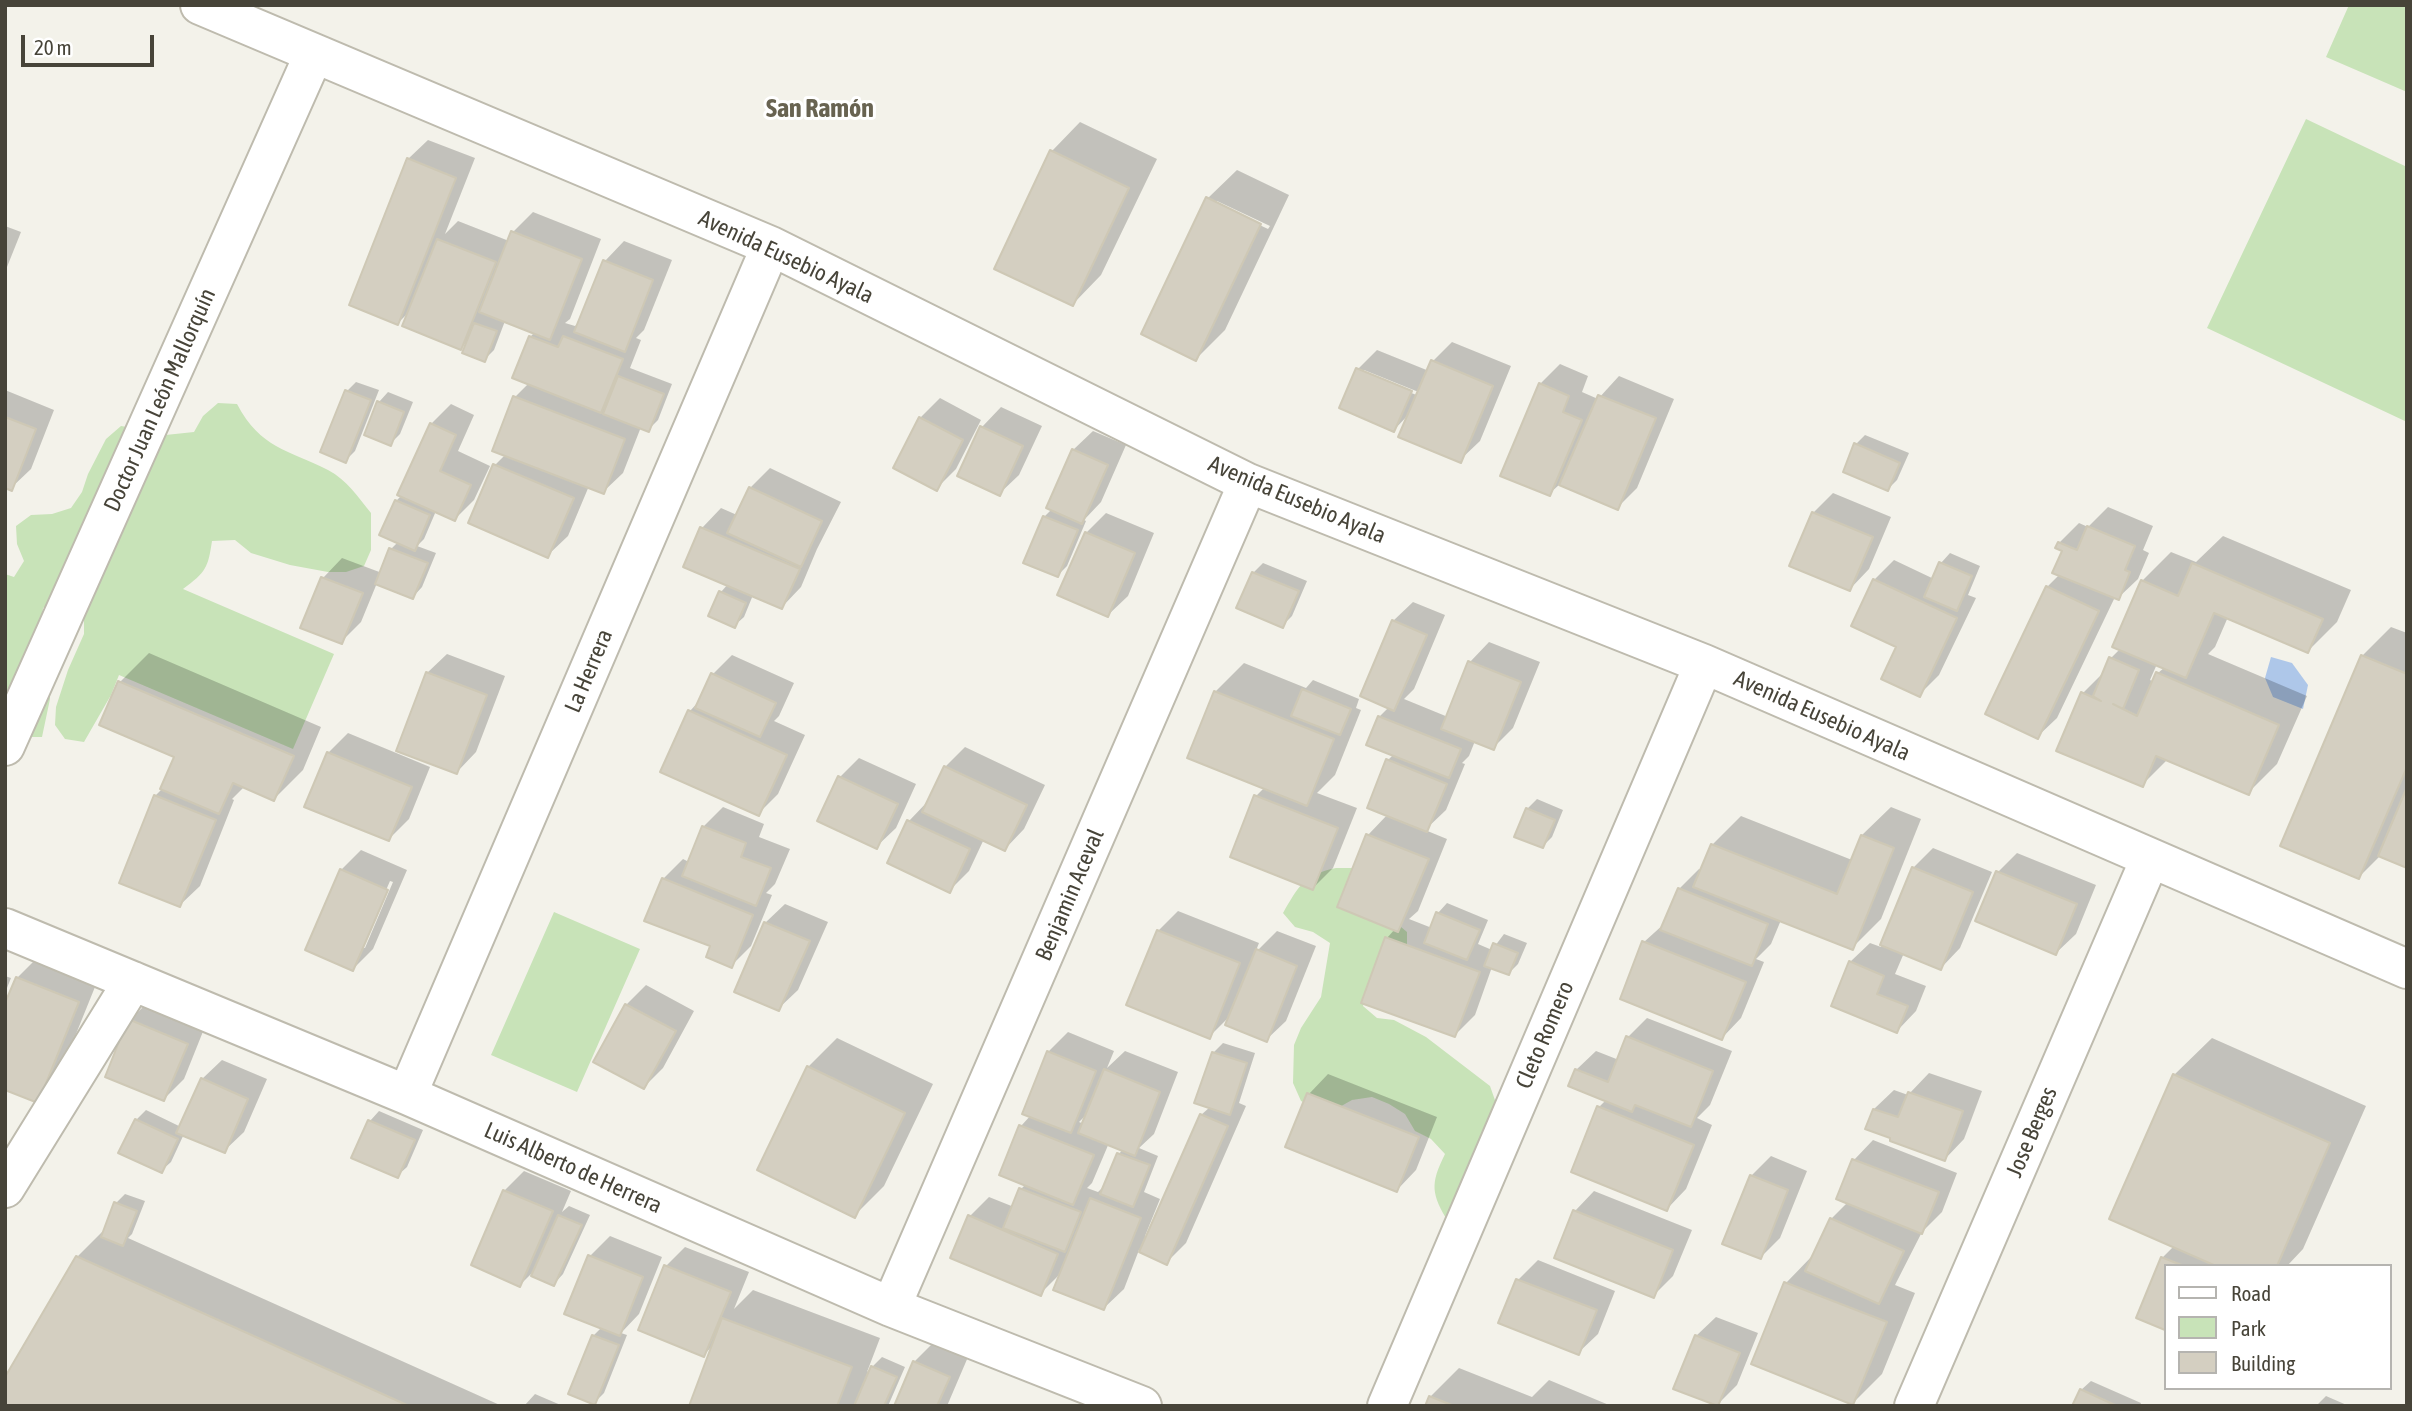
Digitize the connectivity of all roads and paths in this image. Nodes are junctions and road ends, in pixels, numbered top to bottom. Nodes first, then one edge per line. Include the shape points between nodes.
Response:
1 (200, 5) edge
2 (314, 54) junction
3 (771, 246) junction
4 (1248, 483) junction
5 (1704, 664) junction
6 (5, 746) edge
7 (2150, 859) junction
8 (5, 928) edge
9 (2407, 969) edge
10 (133, 981) junction
11 (407, 1095) junction
12 (5, 1188) edge
13 (891, 1307) junction
14 (1142, 1406) edge
15 (1387, 1406) edge
16 (1914, 1406) edge

1 - 2 street, Avenida Eusebio Ayala
2 - 3 street, Avenida Eusebio Ayala
2 - 6 street, Doctor Juan León Mallorquín
3 - 4 street, Avenida Eusebio Ayala
3 - 11 street, La Herrera
4 - 5 street, Avenida Eusebio Ayala
4 - 13 street, Benjamin Aceval
5 - 7 street, Avenida Eusebio Ayala
5 - 15 street, Cleto Romero
7 - 9 street, Avenida Eusebio Ayala
7 - 16 street, Jose Berges
8 - 10 street, Luis Alberto de Herrera
10 - 11 street, Luis Alberto de Herrera
10 - 12 street
11 - 13 street, Luis Alberto de Herrera
13 - 14 street, Luis Alberto de Herrera

